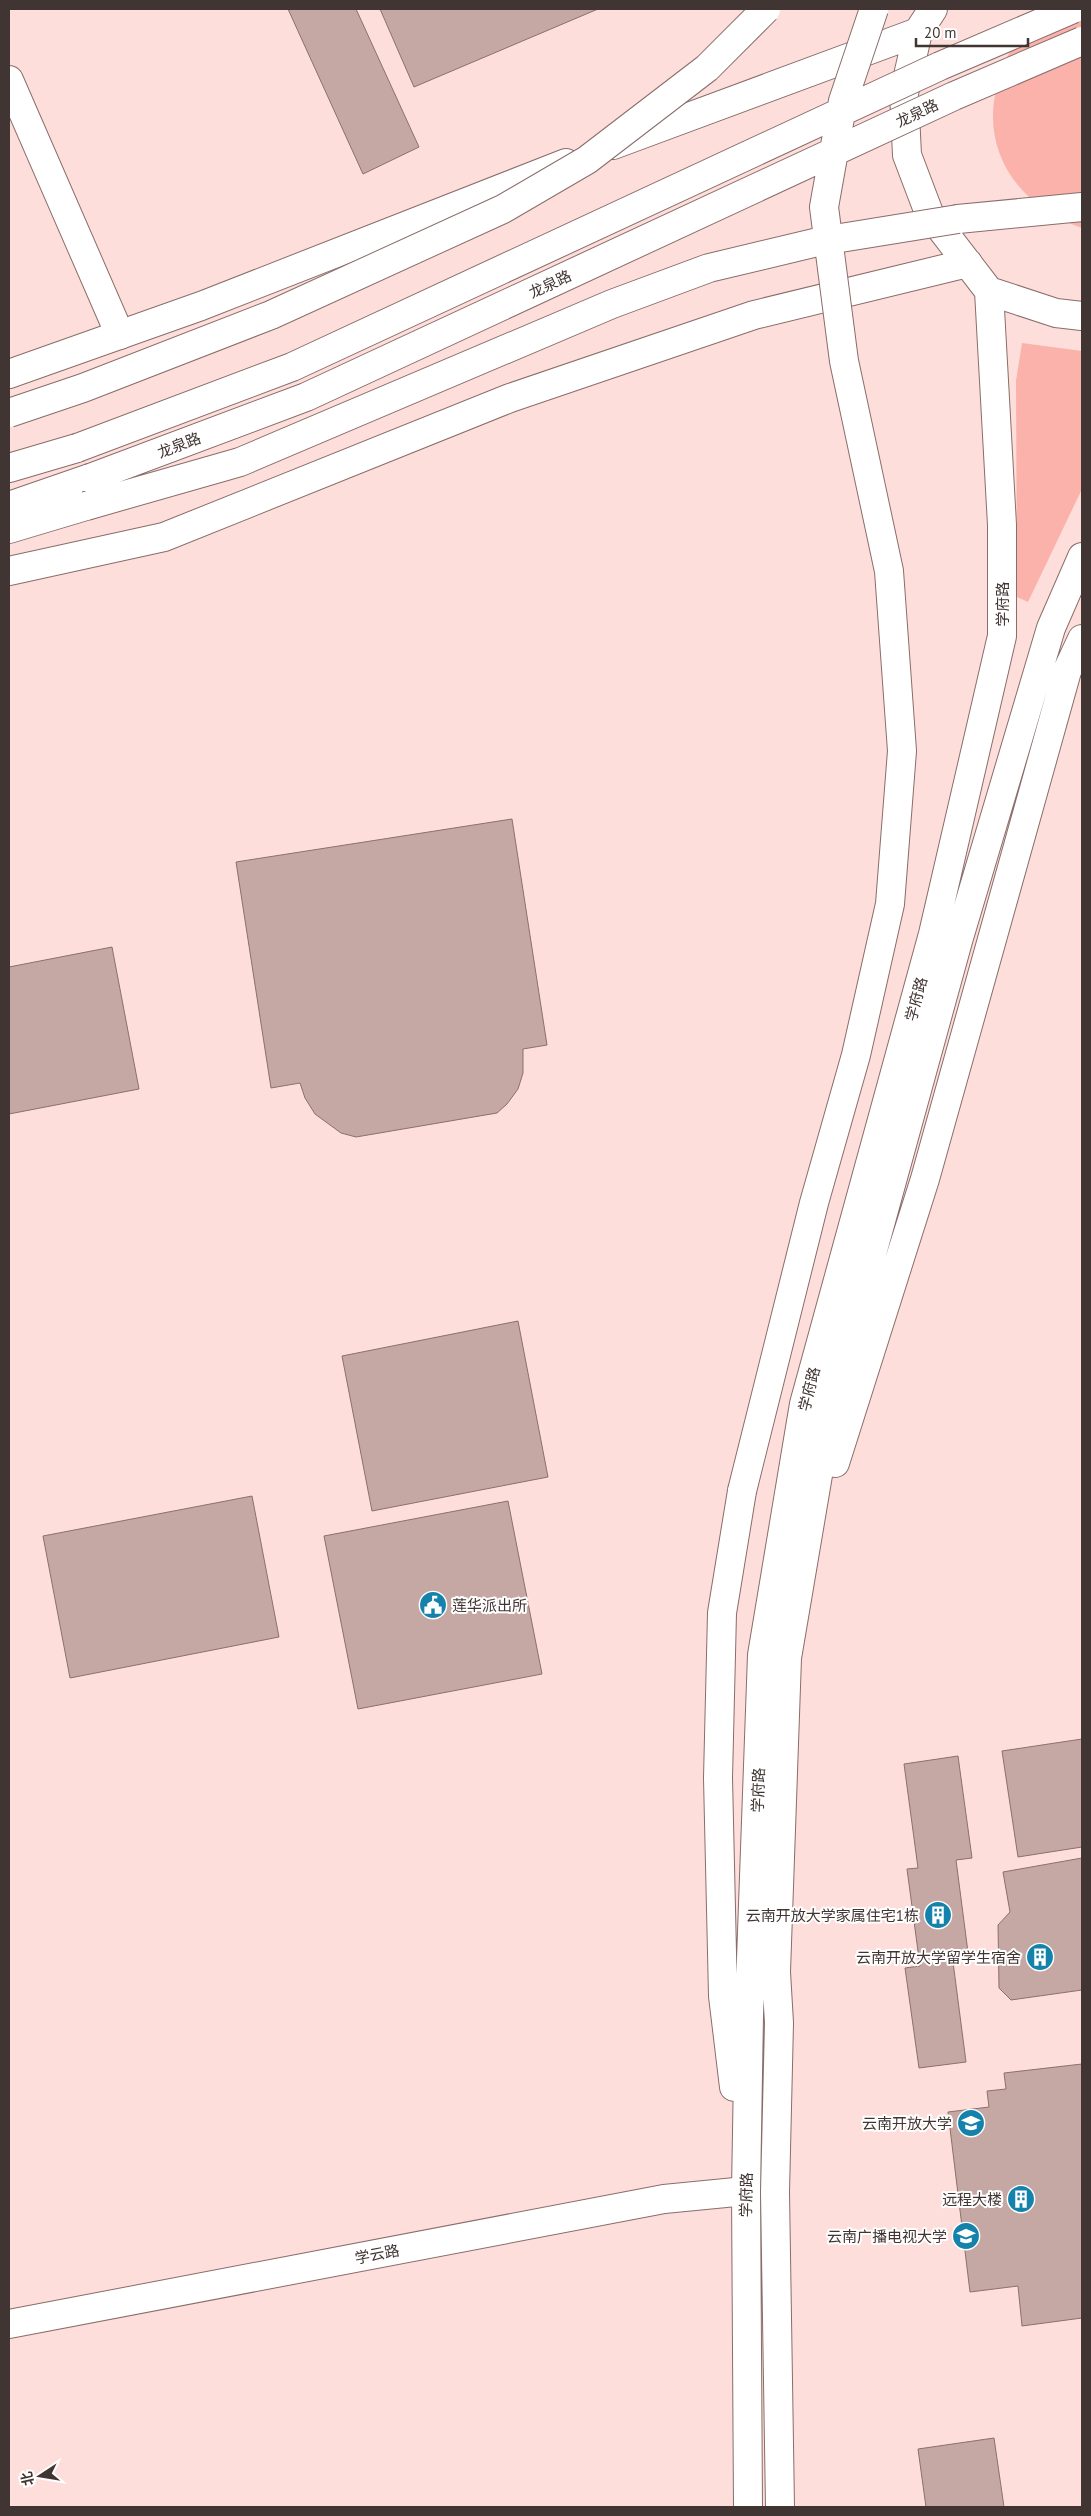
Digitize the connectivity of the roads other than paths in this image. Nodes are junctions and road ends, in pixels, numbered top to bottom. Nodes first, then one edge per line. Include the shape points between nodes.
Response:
1 (766, 9) edge
2 (874, 9) edge
3 (933, 9) edge
4 (1073, 9) edge
5 (918, 32) junction
6 (1082, 41) edge
7 (9, 80) edge
8 (1082, 207) edge
9 (968, 263) junction
10 (989, 291) junction
11 (1082, 316) edge
12 (120, 335) junction
13 (9, 374) edge
14 (9, 413) edge
15 (9, 468) edge
16 (9, 506) edge
17 (9, 529) edge
18 (1082, 557) edge
19 (9, 572) edge
20 (1082, 639) edge
21 (787, 1658) junction
22 (746, 2191) junction
23 (9, 2324) edge
24 (748, 2507) edge
25 (780, 2507) edge

1 - 14 main road, bridge via 700,74 587,160 503,209 271,315 83,388
2 - 22 main road, bridge via 842,101 824,207 844,361 889,571 902,752 890,904 856,1055 814,1203 742,1491 722,1613 718,1778 723,1996
3 - 5 main road
4 - 15 main road, bridge via 940,66 292,367 77,448
5 - 9 main road via 904,93 907,155 929,213
5 - 12 main road via 670,122
6 - 16 main road, 龙泉路, bridge via 945,100 306,397
7 - 12 main road
8 - 17 main road, bridge via 958,219 822,241 709,268 612,304 240,462
9 - 10 main road
9 - 19 main road via 754,315 510,398 164,537
10 - 11 main road via 1056,313
10 - 22 main road, 学府路 via 1002,525 1002,636 933,934 804,1404 762,1655
12 - 13 main road
18 - 21 main road, 学府路 via 1051,628 963,922 829,1410
20 - 21 main road, 学府路 via 1067,671 925,1179 824,1495
21 - 25 main road, 学府路 via 776,1972 779,2023 776,2192
22 - 23 main road, 学云路 via 664,2199
22 - 24 main road, 学府路

